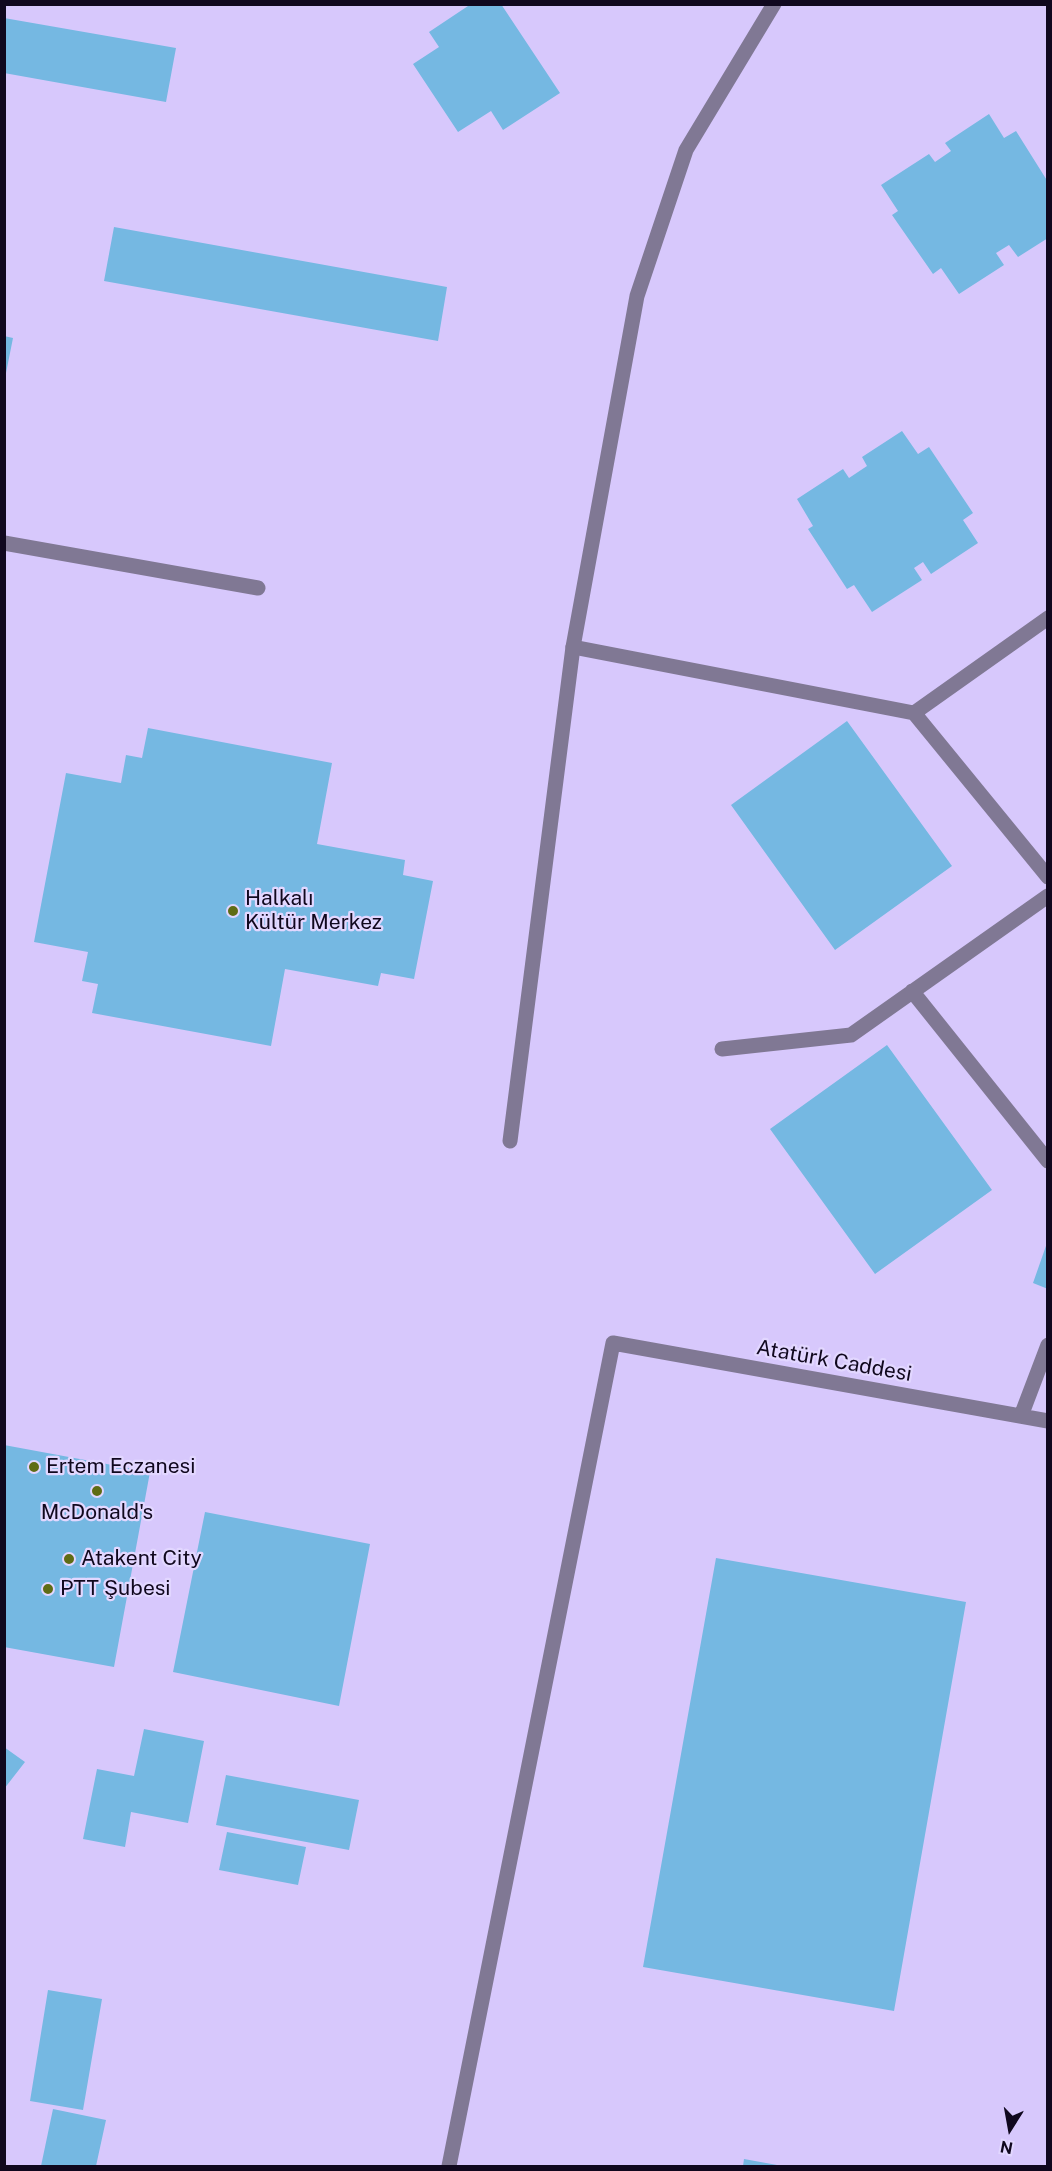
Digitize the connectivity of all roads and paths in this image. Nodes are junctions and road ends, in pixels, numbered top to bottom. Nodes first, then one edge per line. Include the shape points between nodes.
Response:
1 (774, 4) edge
2 (4, 543) edge
3 (258, 588) dead end
4 (1047, 618) edge
5 (573, 647) junction
6 (914, 713) junction
7 (1047, 877) edge
8 (1047, 896) edge
9 (912, 991) junction
10 (722, 1049) dead end
11 (510, 1141) dead end
12 (1047, 1161) edge
13 (1047, 1345) edge
14 (1021, 1416) junction
15 (1047, 1421) edge
16 (449, 2166) edge

1 - 5 street via 686,150 637,296
2 - 3 street
4 - 6 street
5 - 6 street
5 - 11 street
6 - 7 street
8 - 9 street
9 - 10 street via 851,1035
9 - 12 street
13 - 14 street
14 - 15 street, Atatürk Caddesi
14 - 16 street, Atatürk Caddesi via 613,1343

